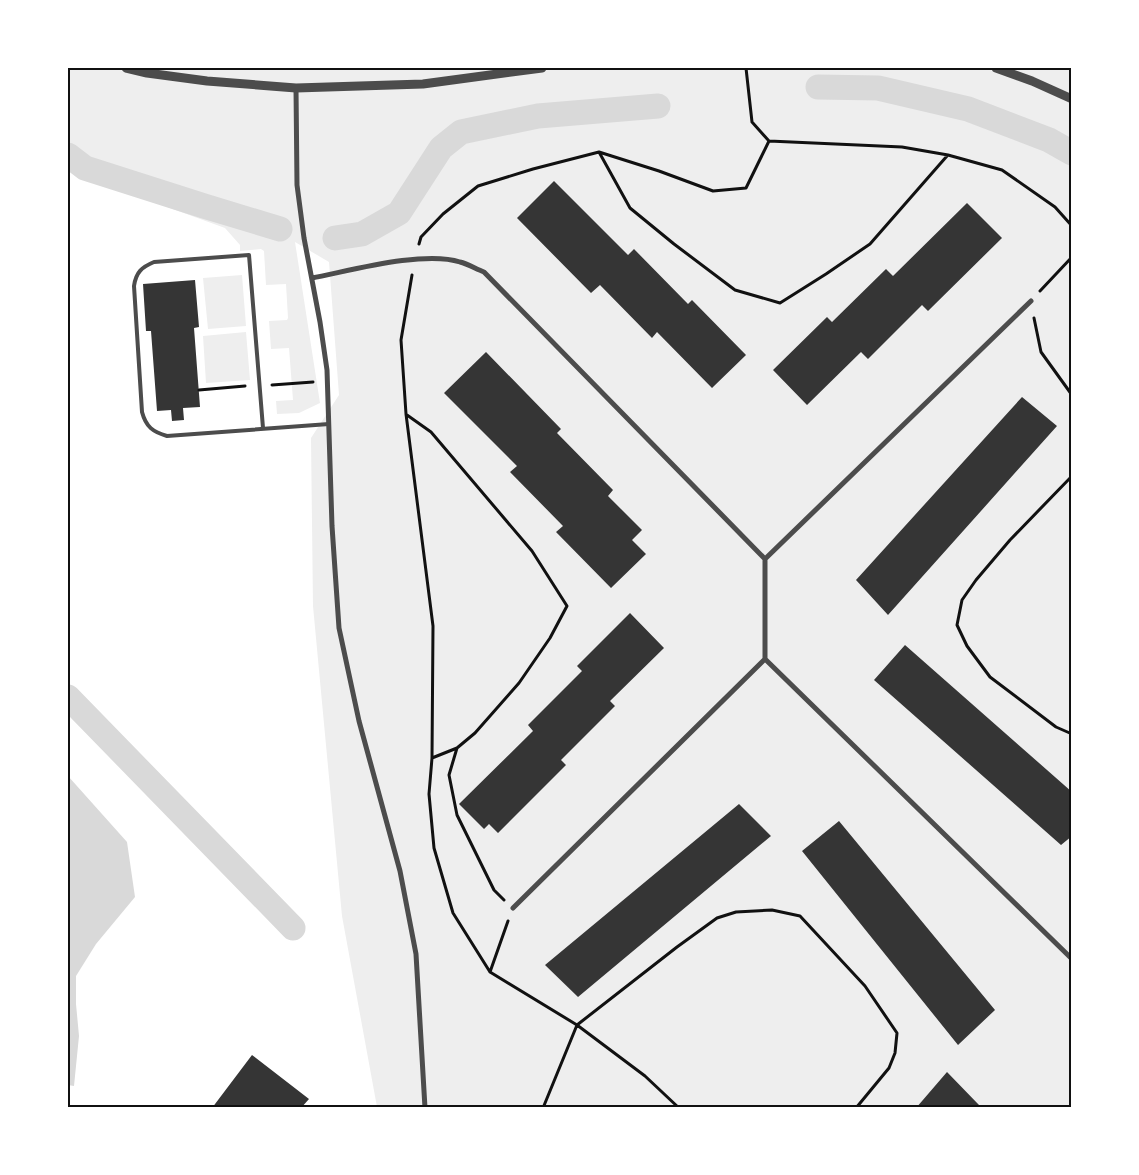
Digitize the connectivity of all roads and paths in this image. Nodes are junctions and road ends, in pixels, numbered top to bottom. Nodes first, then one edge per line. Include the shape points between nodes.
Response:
1 (126, 68) edge
2 (542, 68) edge
3 (746, 68) edge
4 (996, 68) edge
5 (296, 88) junction
6 (1072, 99) edge
7 (769, 141) junction
8 (599, 152) junction
9 (948, 155) junction
10 (1072, 226) edge
11 (1072, 257) edge
12 (414, 259) junction
13 (312, 278) junction
14 (1031, 301) junction
15 (1072, 395) edge
16 (406, 414) junction
17 (328, 424) junction
18 (263, 428) junction
19 (1072, 476) edge
20 (765, 559) junction
21 (765, 659) junction
22 (1072, 734) edge
23 (457, 748) junction
24 (432, 758) junction
25 (513, 908) junction
26 (1072, 959) edge
27 (490, 972) junction
28 (577, 1025) junction
29 (425, 1108) edge
30 (543, 1108) edge
31 (679, 1108) edge
32 (856, 1108) edge

1 - 5 street via 207,81
2 - 5 street via 423,84
3 - 7 path via 752,122
4 - 6 street
5 - 13 street via 297,185
7 - 8 path via 746,188 713,191
7 - 9 path via 902,147
8 - 9 path via 630,208 734,290 780,302 870,244
8 - 12 path via 478,186 443,214 422,237
9 - 10 path via 1002,170 1055,207
11 - 14 path
12 - 13 street
12 - 16 path via 401,340
12 - 20 street via 458,261 484,272
13 - 17 street via 327,370
14 - 15 path via 1041,352
14 - 20 street
16 - 23 path via 431,432 532,551 567,606 520,683
16 - 24 path via 433,626
17 - 18 lane
17 - 29 street via 339,628 359,721 400,870 416,954
18 - 18 lane via 167,436 151,430 145,422 134,286 135,277 144,266 154,262 249,255
19 - 22 path via 976,580 962,600 957,625 967,646 990,677 1056,727
20 - 21 street
21 - 25 street
21 - 26 street
23 - 24 path
23 - 25 path via 448,775 457,815 494,890
24 - 27 path via 429,794 434,848 453,913
25 - 27 path
27 - 28 path
28 - 30 path
28 - 31 path via 645,1076
28 - 32 path via 717,918 736,912 772,910 800,916 865,986 897,1033 895,1053 889,1068

